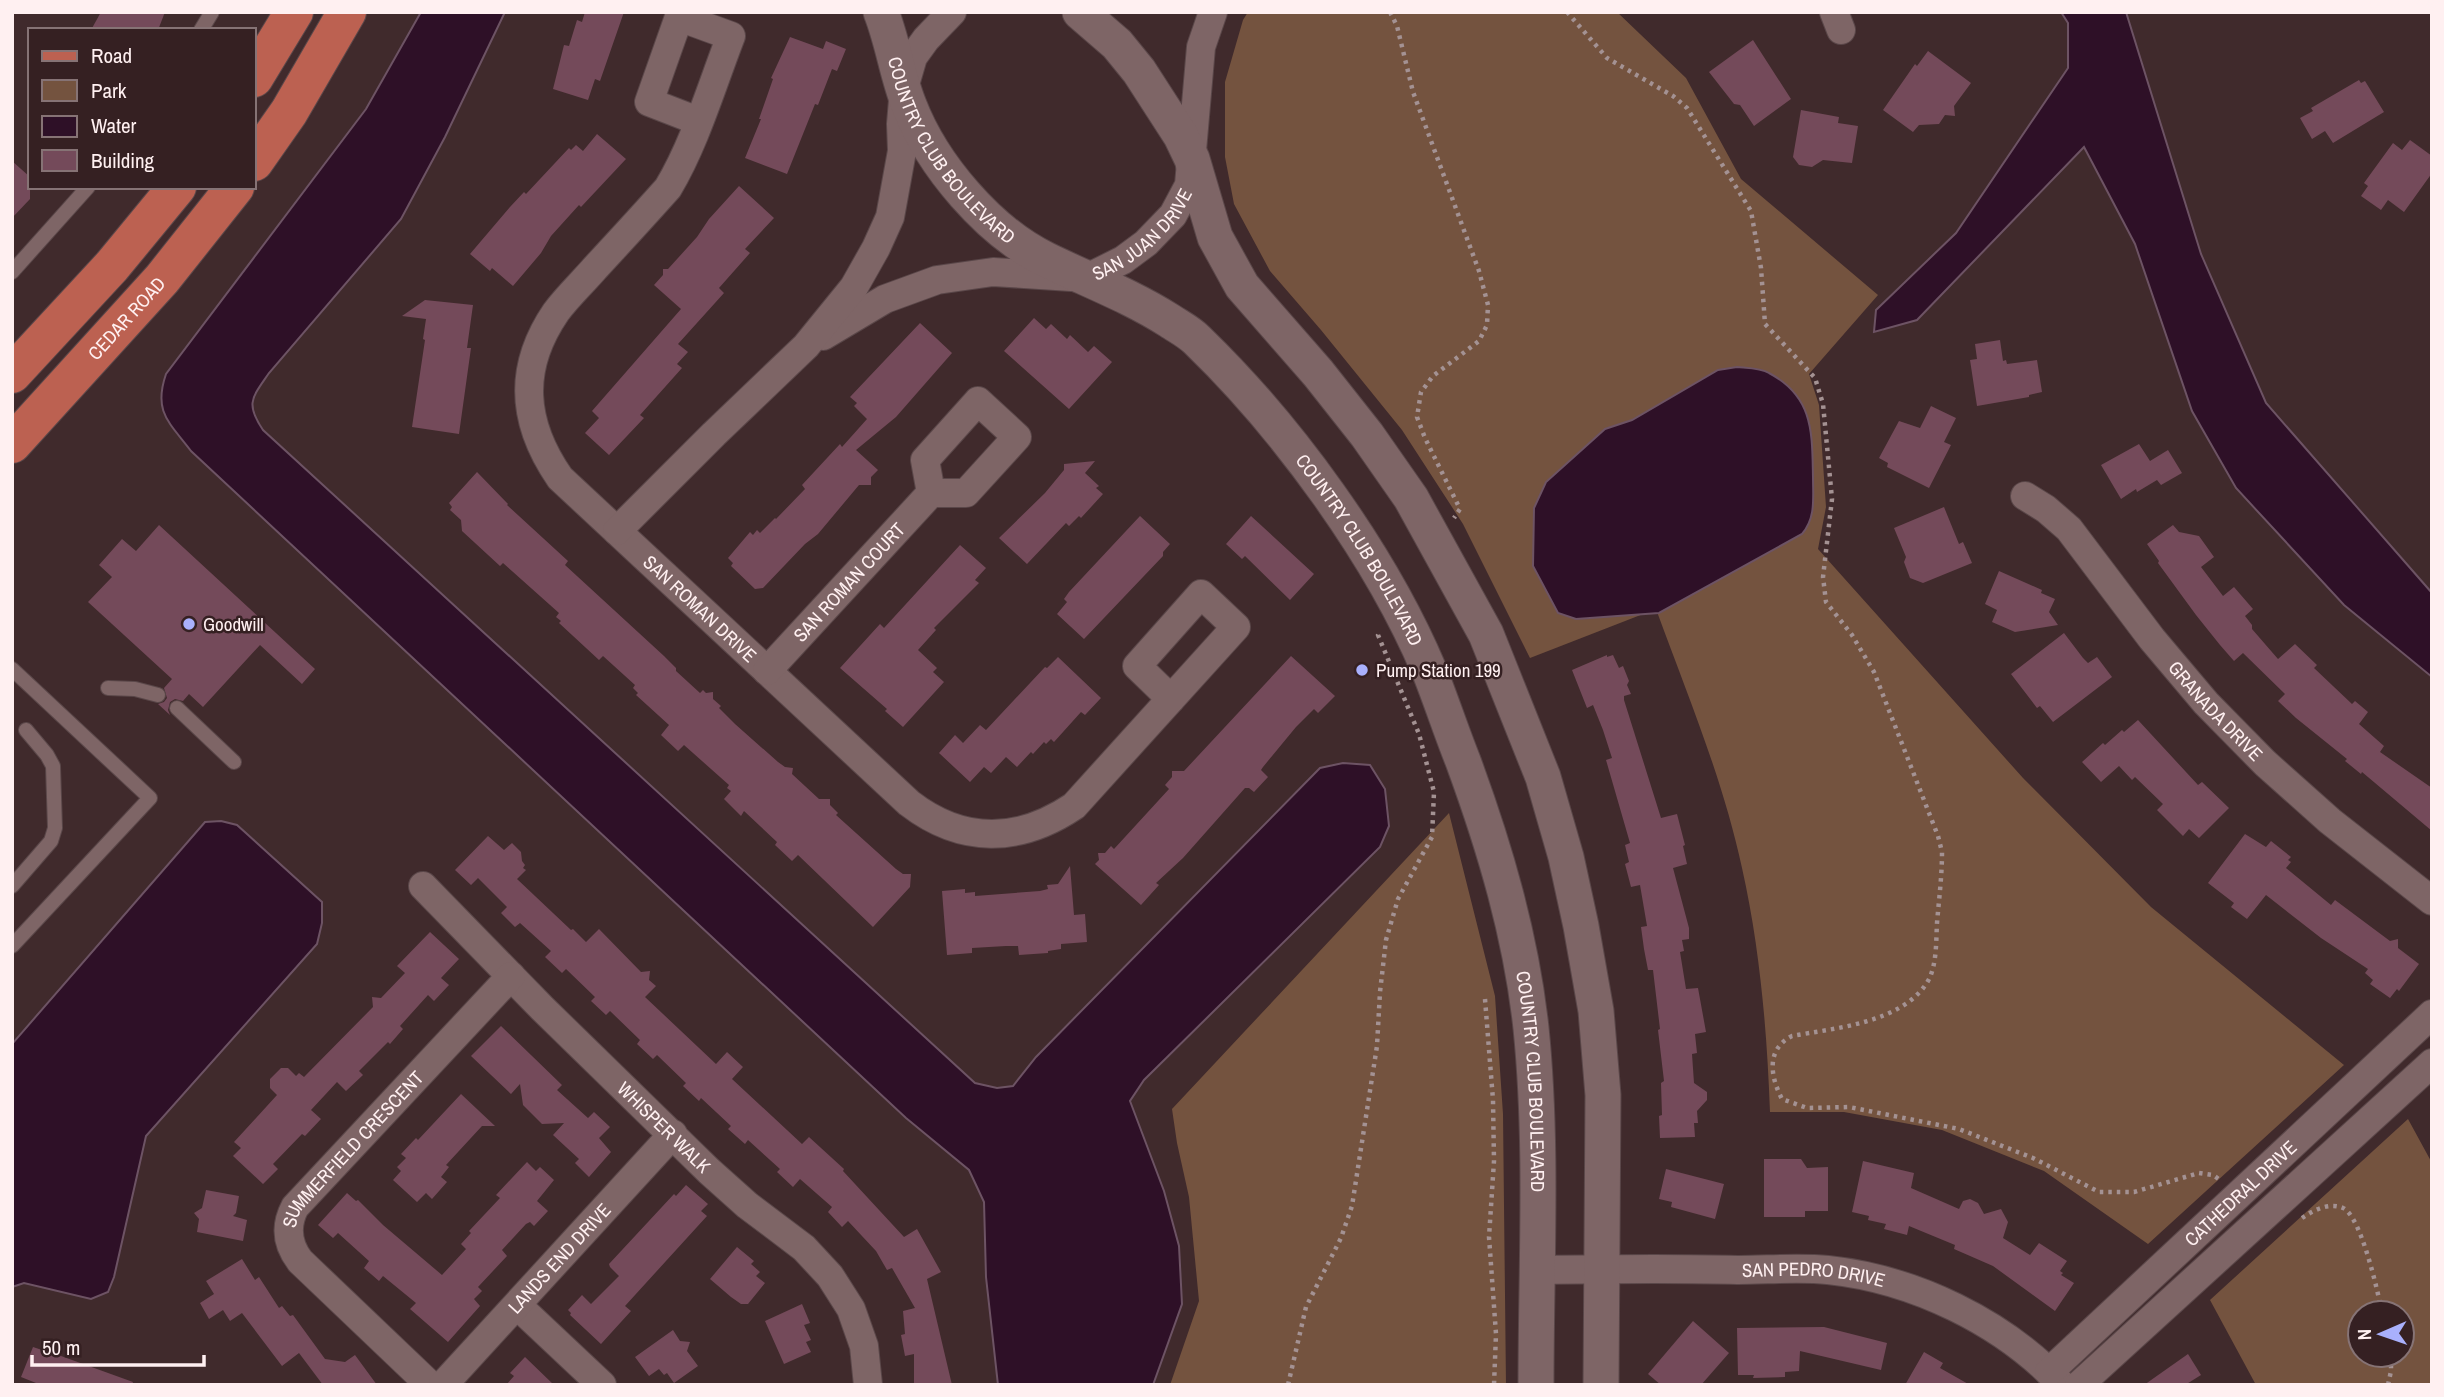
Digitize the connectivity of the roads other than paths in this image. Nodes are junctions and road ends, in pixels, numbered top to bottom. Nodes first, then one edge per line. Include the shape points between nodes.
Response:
1 (212, 12) edge
2 (294, 12) edge
3 (346, 12) edge
4 (881, 12) edge
5 (952, 12) edge
6 (1080, 12) edge
7 (1213, 12) edge
8 (202, 28) edge
9 (256, 75) edge
10 (904, 88) junction
11 (698, 121) dead end
12 (256, 159) edge
13 (1192, 159) junction
14 (86, 189) edge
15 (228, 189) edge
16 (183, 202) edge
17 (12, 272) edge
18 (1087, 278) junction
19 (806, 346) junction
20 (12, 374) edge
21 (12, 444) edge
22 (931, 493) dead end
23 (2025, 496) dead end
24 (617, 531) junction
25 (12, 670) edge
26 (767, 671) junction
27 (108, 688) dead end
28 (158, 695) dead end
29 (1171, 699) dead end
30 (177, 708) dead end
31 (26, 730) dead end
32 (234, 762) dead end
33 (423, 886) dead end
34 (12, 887) edge
35 (2432, 901) edge
36 (12, 946) edge
37 (511, 976) junction
38 (2432, 1014) edge
39 (2432, 1063) edge
40 (673, 1134) junction
41 (1603, 1269) junction
42 (1536, 1270) junction
43 (518, 1306) junction
44 (2055, 1378) edge
45 (430, 1385) edge
46 (443, 1385) edge
47 (601, 1385) edge
48 (868, 1385) edge
49 (1536, 1385) edge
50 (1601, 1385) edge
51 (2079, 1385) edge

1 - 8 lane
2 - 9 main road
3 - 12 main road via 289,112
4 - 10 street, COUNTRY CLUB BOULEVARD
5 - 10 street, SAN JUAN DRIVE via 913,57
6 - 13 street via 1117,44 1139,71
7 - 13 street, SAN JUAN DRIVE via 1201,47
10 - 18 street, COUNTRY CLUB BOULEVARD via 932,153 961,190 1024,247
10 - 19 street, SAN JUAN DRIVE via 902,151 890,217 854,286
11 - 24 street, SAN ROMAN DRIVE via 668,188 556,311 538,343 530,374 534,429 547,459 560,478
13 - 18 street, SAN JUAN DRIVE via 1189,185 1173,215 1123,260
13 - 41 street via 1215,237 1242,286 1318,373 1411,498 1486,634 1543,777 1566,857 1596,1011 1603,1095
14 - 17 lane
15 - 16 main road, CEDAR ROAD
16 - 20 main road, CEDAR ROAD via 112,266
16 - 21 main road, CEDAR ROAD via 162,279
18 - 19 street, SAN JUAN DRIVE via 993,272 937,280 884,299
18 - 42 street, COUNTRY CLUB BOULEVARD via 1146,306 1193,336 1251,397 1351,528 1429,669 1478,802 1507,894 1521,959 1537,1114
19 - 24 street, SAN JUAN DRIVE
22 - 26 street, SAN ROMAN COURT
23 - 35 street, GRANADA DRIVE via 2069,529 2151,639 2265,763
24 - 26 street, SAN ROMAN DRIVE
25 - 36 lane via 150,798
26 - 29 street, SAN ROMAN DRIVE via 926,816 946,827 992,834 1012,833 1055,819 1074,806
27 - 28 lane
30 - 32 lane
31 - 34 lane via 53,766 55,828 51,841
33 - 37 street, WHISPER WALK
37 - 40 street, WHISPER WALK
37 - 45 street, SUMMERFIELD CRESCENT via 289,1217 288,1235 300,1261
38 - 44 street, CATHEDRAL DRIVE via 2236,1197
39 - 51 street, CATHEDRAL DRIVE
40 - 43 street, LANDS END DRIVE
40 - 48 street, WHISPER WALK via 830,1276 851,1310 864,1346
41 - 42 street, SAN PEDRO DRIVE
41 - 44 street, SAN PEDRO DRIVE via 1826,1270 1865,1277 1969,1314
41 - 50 street
42 - 49 street, COUNTRY CLUB BOULEVARD
43 - 46 street, LANDS END DRIVE
43 - 47 street

